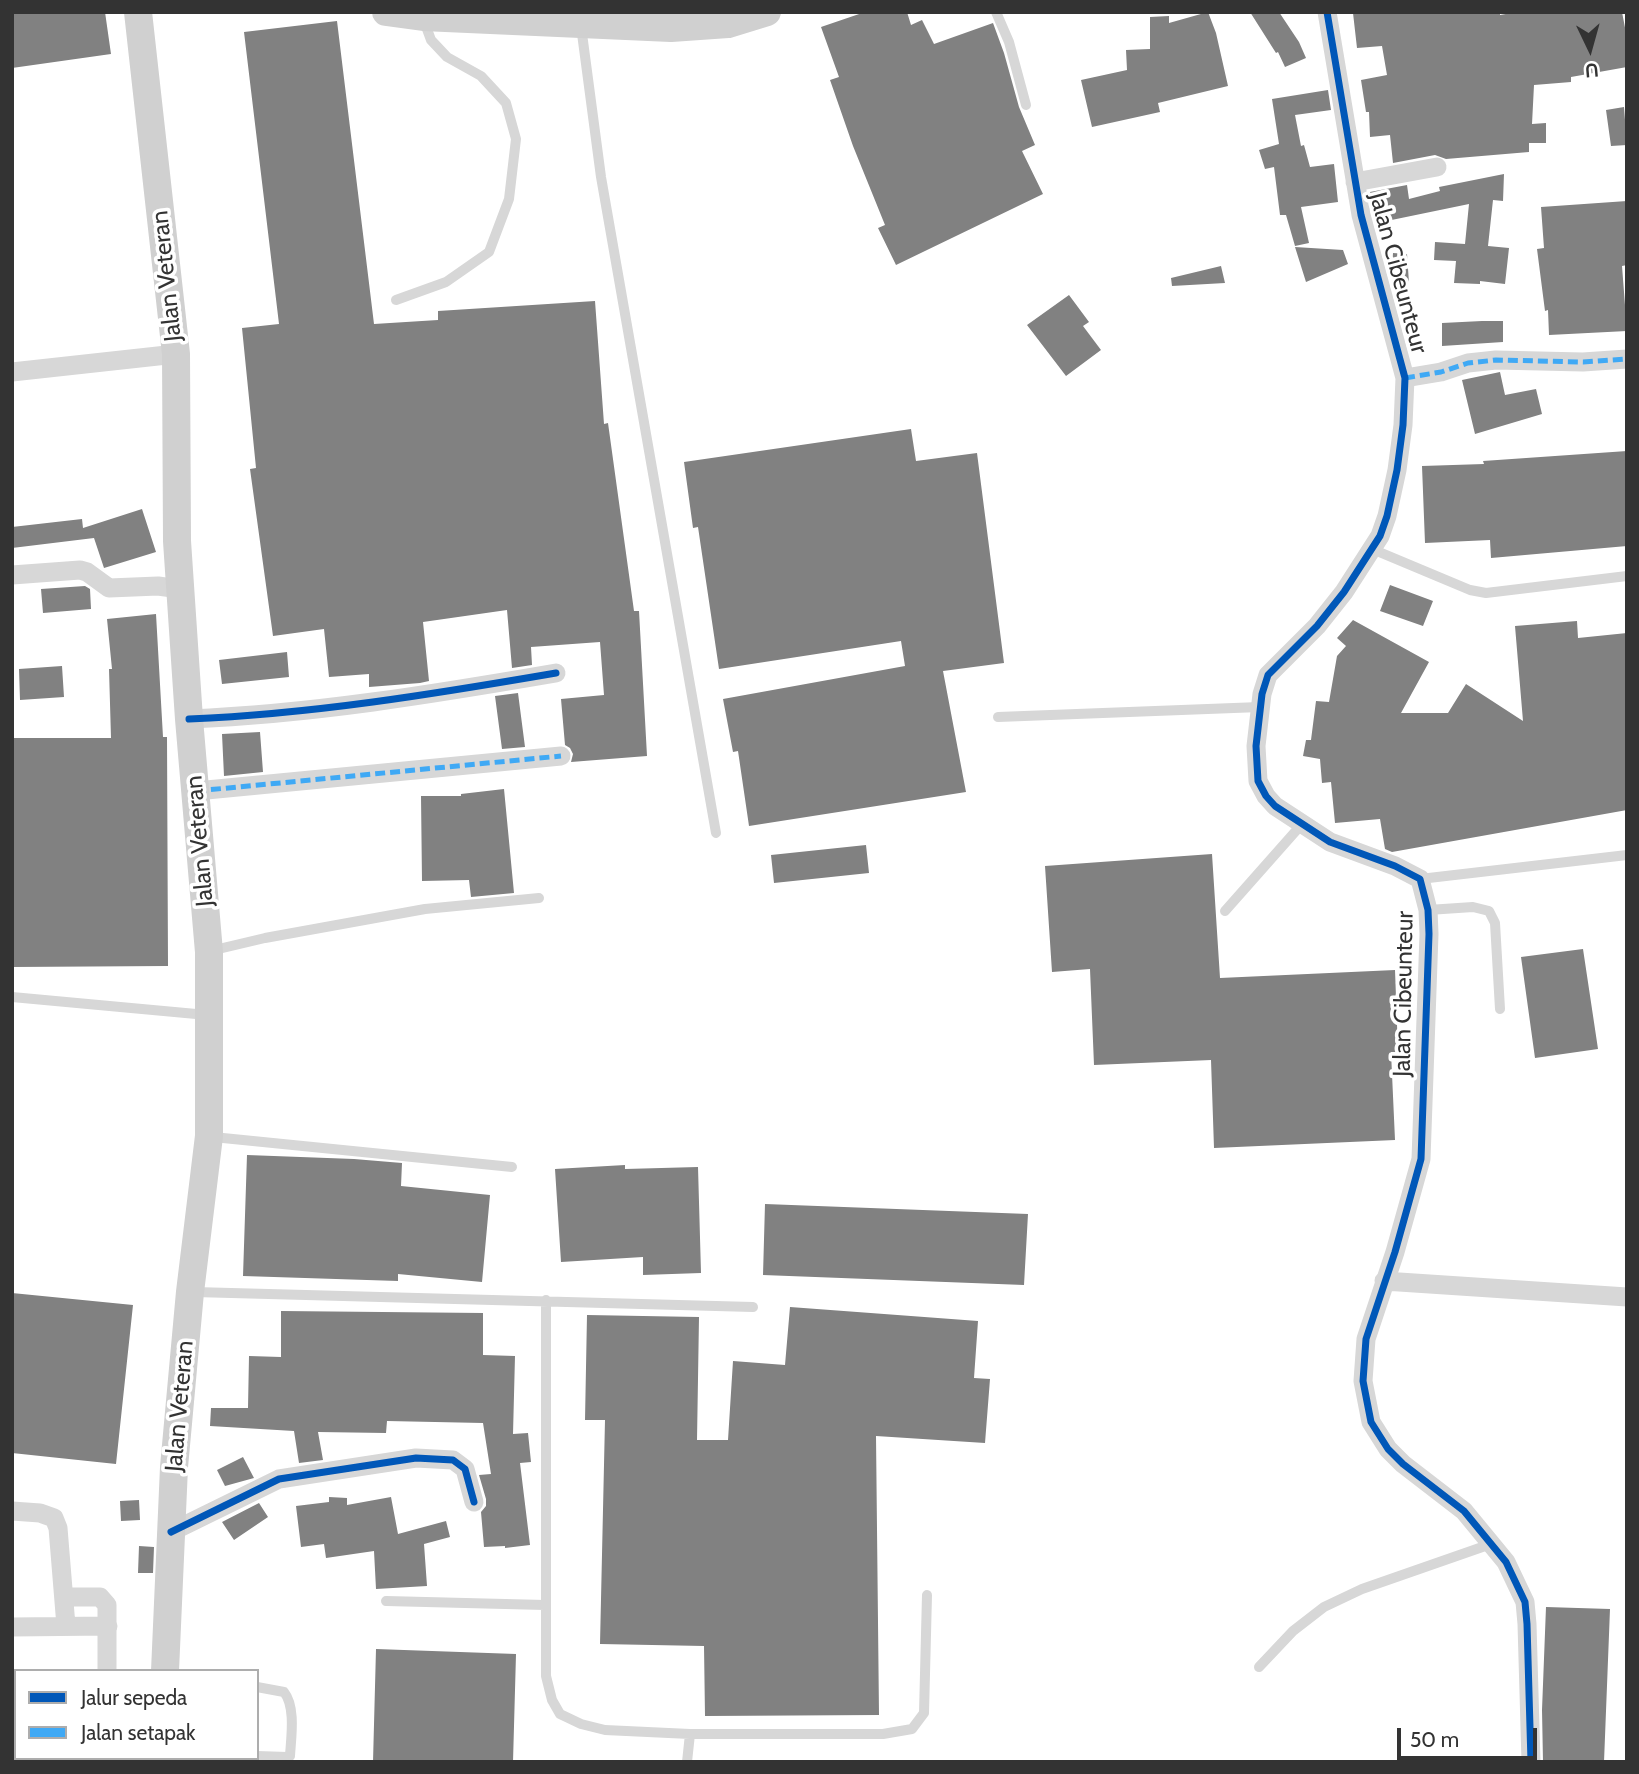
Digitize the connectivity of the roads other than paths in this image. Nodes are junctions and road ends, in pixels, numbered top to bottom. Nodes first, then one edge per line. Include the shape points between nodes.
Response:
1 (386, 12) edge
2 (767, 12) edge
3 (996, 12) edge
4 (1326, 12) edge
5 (136, 15) edge
6 (423, 17) junction
7 (622, 19) edge
8 (580, 23) junction
9 (1026, 105) dead end
10 (1437, 167) dead end
11 (1355, 182) junction
12 (396, 300) dead end
13 (176, 354) junction
14 (1627, 359) edge
15 (12, 372) edge
16 (1405, 378) junction
17 (1372, 549) junction
18 (12, 575) edge
19 (1627, 576) edge
20 (180, 589) junction
21 (556, 673) dead end
22 (1260, 707) junction
23 (998, 718) dead end
24 (189, 719) junction
25 (561, 756) dead end
26 (196, 791) junction
27 (1302, 824) junction
28 (716, 833) dead end
29 (1627, 855) edge
30 (1420, 879) junction
31 (539, 898) dead end
32 (1428, 910) junction
33 (1225, 911) dead end
34 (209, 951) junction
35 (12, 997) edge
36 (1500, 1009) dead end
37 (210, 1015) junction
38 (209, 1136) junction
39 (512, 1167) dead end
40 (1384, 1280) junction
41 (190, 1292) junction
42 (1627, 1297) edge
43 (546, 1300) junction
44 (754, 1307) dead end
45 (474, 1502) dead end
46 (12, 1511) edge
47 (12, 1518) edge
48 (54, 1518) junction
49 (171, 1532) junction
50 (1491, 1544) junction
51 (927, 1595) dead end
52 (64, 1597) junction
53 (386, 1601) dead end
54 (545, 1605) junction
55 (66, 1626) junction
56 (108, 1626) junction
57 (12, 1627) edge
58 (1259, 1667) dead end
59 (107, 1669) edge
60 (165, 1669) edge
61 (259, 1687) edge
62 (690, 1734) junction
63 (259, 1756) edge
64 (687, 1762) edge
65 (1531, 1762) edge

1 - 6 main road
2 - 7 main road via 697,28
3 - 9 lane
4 - 11 street, Jalan Cibeunteur
5 - 13 main road, Jalan Veteran
6 - 8 main road
6 - 12 lane via 431,40 447,57 481,76 506,103 516,139 509,199 489,252 446,282
7 - 8 main road
8 - 28 lane via 601,177
10 - 11 street
11 - 16 street, Jalan Cibeunteur
13 - 15 street
13 - 20 main road, Jalan Veteran
14 - 16 street via 1496,360
16 - 17 street, Jalan Cibeunteur via 1397,470 1387,516
17 - 19 lane via 1486,593
17 - 22 street, Jalan Cibeunteur via 1317,626 1268,675
18 - 20 street via 79,570 109,588
20 - 24 main road, Jalan Veteran
21 - 24 street via 331,709
22 - 23 lane
22 - 27 street, Jalan Cibeunteur via 1258,781 1275,806
24 - 26 main road, Jalan Veteran
25 - 26 street
26 - 34 main road, Jalan Veteran
27 - 30 street, Jalan Cibeunteur via 1330,842
27 - 33 lane
29 - 30 lane
30 - 32 street, Jalan Cibeunteur
31 - 34 lane via 425,909
32 - 36 lane via 1473,907 1489,911 1494,923
32 - 40 street, Jalan Cibeunteur via 1421,1158
34 - 37 main road, Jalan Veteran
35 - 37 lane
37 - 38 main road, Jalan Veteran
38 - 39 lane
38 - 41 main road, Jalan Veteran
40 - 42 street
40 - 50 street, Jalan Cibeunteur via 1366,1339 1363,1381 1371,1422 1388,1449 1464,1511
41 - 43 lane
41 - 49 main road, Jalan Veteran
43 - 44 lane
43 - 54 lane
45 - 49 street via 465,1469 453,1461 416,1458 279,1479
46 - 48 street
47 - 48 street
48 - 52 street
49 - 60 main road, Jalan Veteran
50 - 58 lane via 1324,1607
50 - 65 street, Jalan Cibeunteur via 1506,1562 1525,1602
51 - 62 lane via 924,1713 912,1729 883,1734
52 - 55 street
52 - 56 street via 100,1597 107,1605
53 - 54 lane
54 - 62 lane via 546,1676 560,1714 605,1730
55 - 56 street
55 - 57 street
56 - 59 street
61 - 63 lane via 284,1692 288,1698 290,1756
62 - 64 lane

